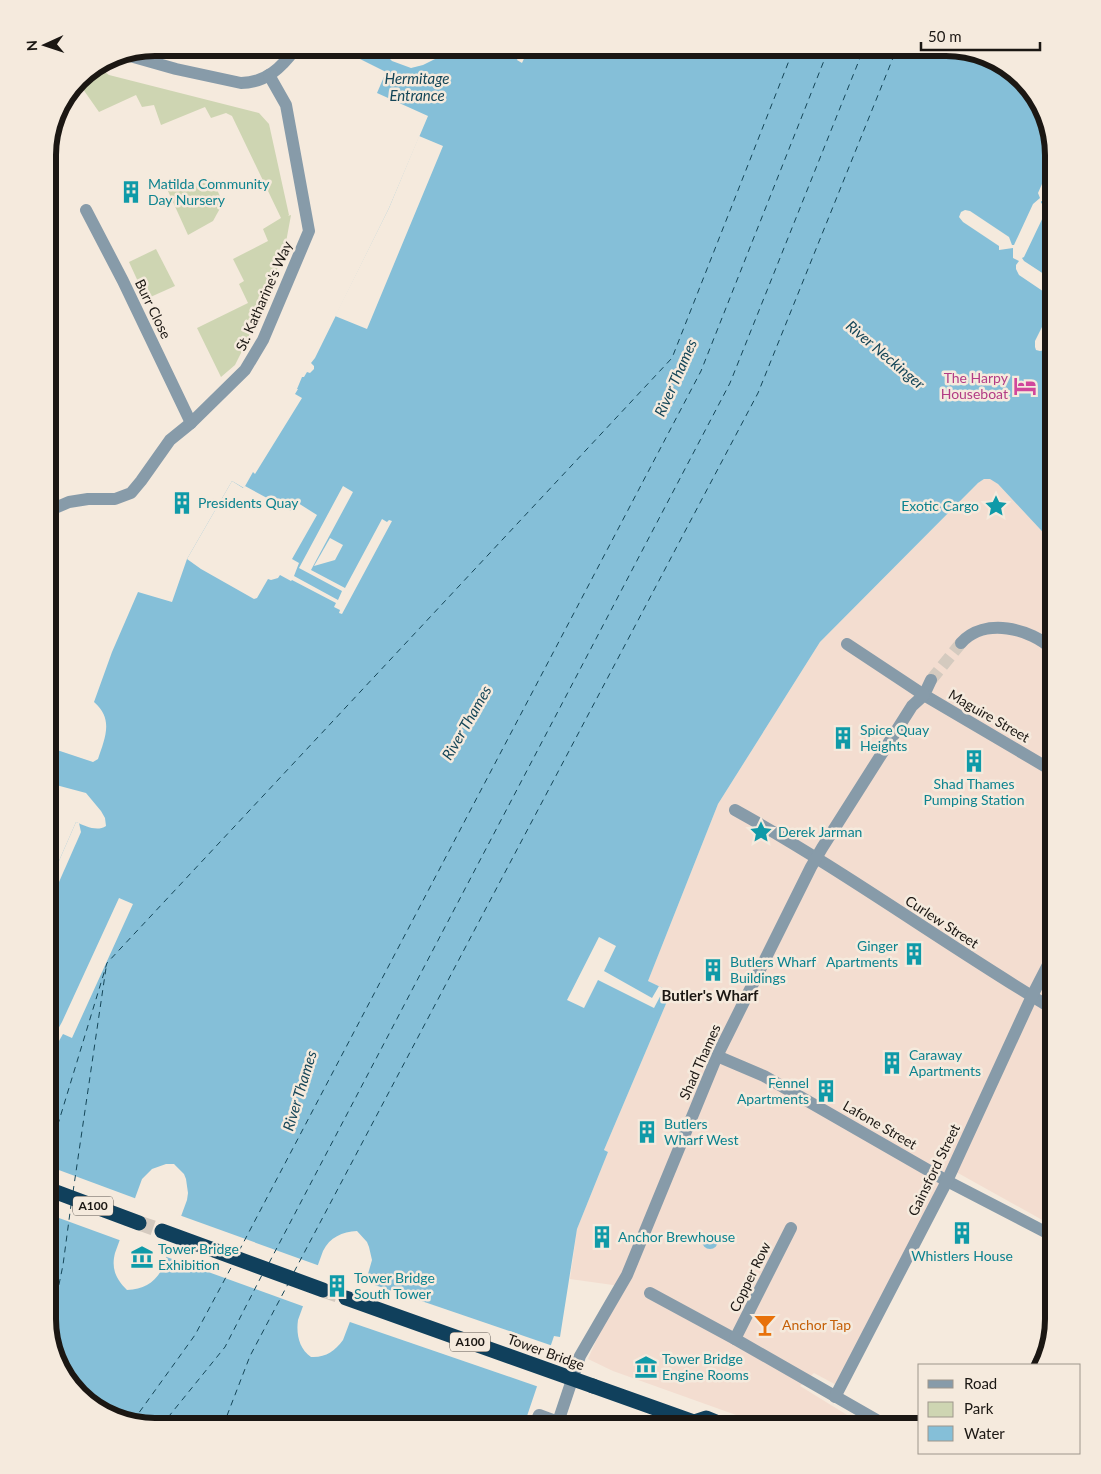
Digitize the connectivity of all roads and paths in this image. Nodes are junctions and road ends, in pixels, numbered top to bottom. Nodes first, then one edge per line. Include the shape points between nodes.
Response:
1 (290, 56) edge
2 (137, 58) edge
3 (269, 75) junction
4 (86, 210) dead end
5 (191, 423) junction
6 (56, 508) edge
7 (961, 642) tunnel mouth
8 (1045, 643) edge
9 (848, 644) dead end
10 (931, 680) tunnel mouth
11 (924, 696) junction
12 (1045, 766) edge
13 (735, 810) dead end
14 (816, 858) junction
15 (1045, 972) edge
16 (1032, 996) junction
17 (1045, 1004) edge
18 (717, 1056) junction
19 (947, 1181) junction
20 (56, 1192) edge
21 (139, 1223) tunnel mouth
22 (791, 1228) dead end
23 (162, 1231) tunnel mouth
24 (1045, 1231) edge
25 (323, 1290) tunnel mouth
26 (650, 1293) dead end
27 (346, 1298) tunnel mouth
28 (735, 1339) junction
29 (836, 1397) junction
30 (553, 1418) edge
31 (679, 1418) edge
32 (874, 1418) edge

1 - 3 street
2 - 3 street via 241,83
3 - 5 street, St. Katharine's Way via 286,105 309,231 263,340 245,370
4 - 5 street, Burr Close
5 - 6 street, St. Katharine's Way via 170,440 131,493 115,499 69,502
7 - 8 street via 982,629 1004,629 1022,632
9 - 11 street, Maguire Street
10 - 11 street
11 - 12 street, Maguire Street
11 - 14 street, Shad Thames via 912,706
13 - 14 street, Curlew Street
14 - 16 street, Curlew Street
14 - 18 street, Shad Thames
15 - 16 street, Gainsford Street
16 - 17 street, Curlew Street
16 - 19 street, Gainsford Street
18 - 19 street, Lafone Street via 764,1076
18 - 30 street, Shad Thames via 627,1275 580,1356
19 - 24 street, Lafone Street
19 - 29 street, Gainsford Street
20 - 21 highway, A100
22 - 28 street, Copper Row
23 - 25 highway
26 - 28 street
27 - 31 highway, Tower Bridge / A100, bridge
28 - 29 street
29 - 32 street

